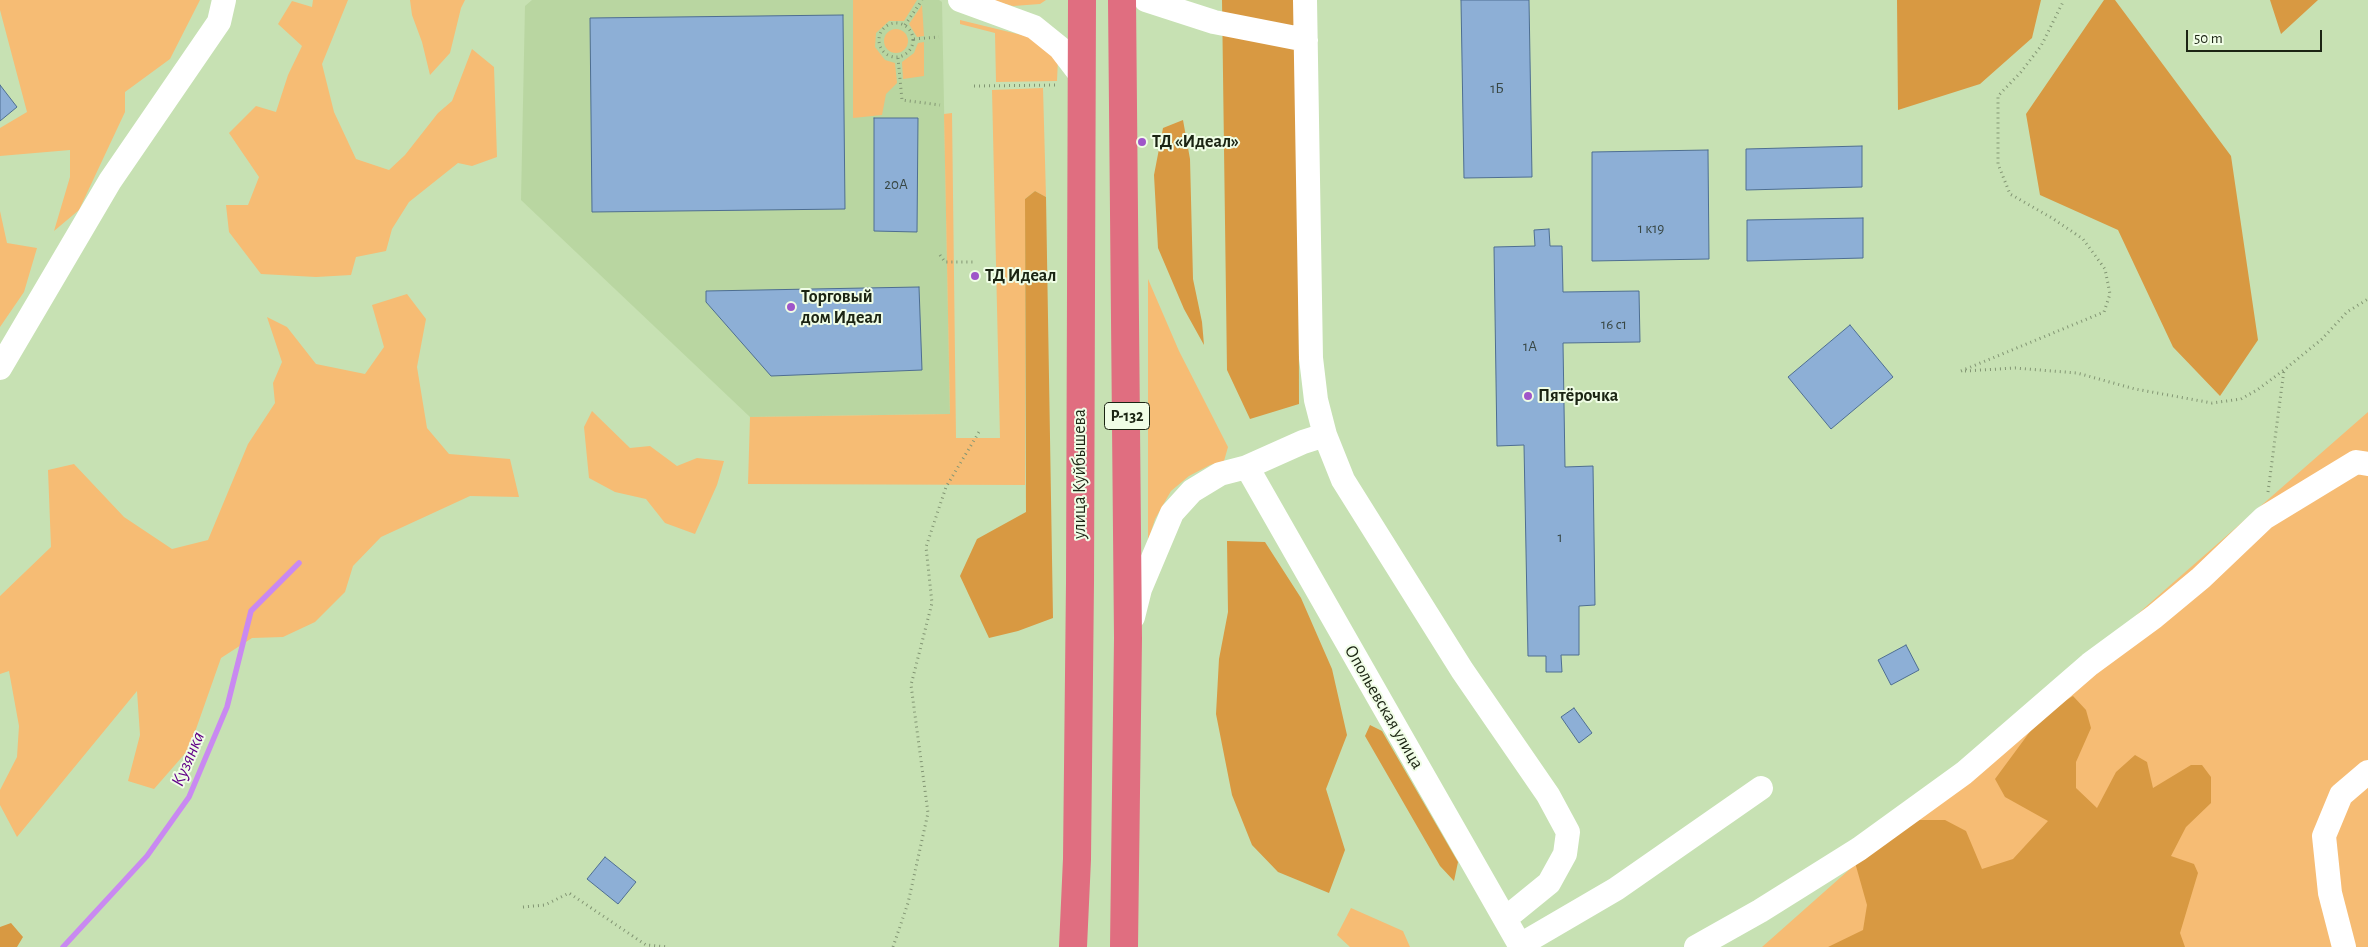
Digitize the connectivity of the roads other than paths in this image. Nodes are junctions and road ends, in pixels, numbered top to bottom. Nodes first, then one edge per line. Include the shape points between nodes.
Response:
1 (224, 0) edge
2 (960, 0) edge
3 (1082, 0) edge
4 (1122, 0) edge
5 (1146, 0) edge
6 (1305, 0) edge
7 (1306, 40) junction
8 (1070, 81) junction
9 (0, 368) edge
10 (1325, 435) junction
11 (2368, 464) edge
12 (1247, 467) junction
13 (1128, 638) junction
14 (2368, 772) edge
15 (1761, 788) dead end
16 (1506, 918) junction
17 (1520, 946) edge
18 (1073, 947) edge
19 (1124, 947) edge
20 (1696, 947) edge
21 (2344, 947) edge

1 - 9 street via 219,22 110,181
2 - 8 street via 1034,26 1060,48
3 - 8 highway, улица Куйбышева / Р-132
4 - 13 highway, Р-132
5 - 7 street via 1214,22
6 - 7 street
7 - 10 street via 1311,358 1316,400
8 - 18 highway, улица Куйбышева / Р-132 via 1080,195 1080,583
10 - 12 street
10 - 16 street via 1343,480 1462,670 1548,795 1568,832 1566,854 1549,883
11 - 20 street via 2356,462 2264,518 2201,578 2090,664 1964,773 1859,848
12 - 13 street via 1220,474 1192,491 1172,512 1140,589
12 - 16 street, Опольевская улица
13 - 19 highway, Р-132
14 - 21 street via 2341,794 2324,836 2330,893
15 - 17 street via 1616,889
16 - 17 street, Опольевская улица

